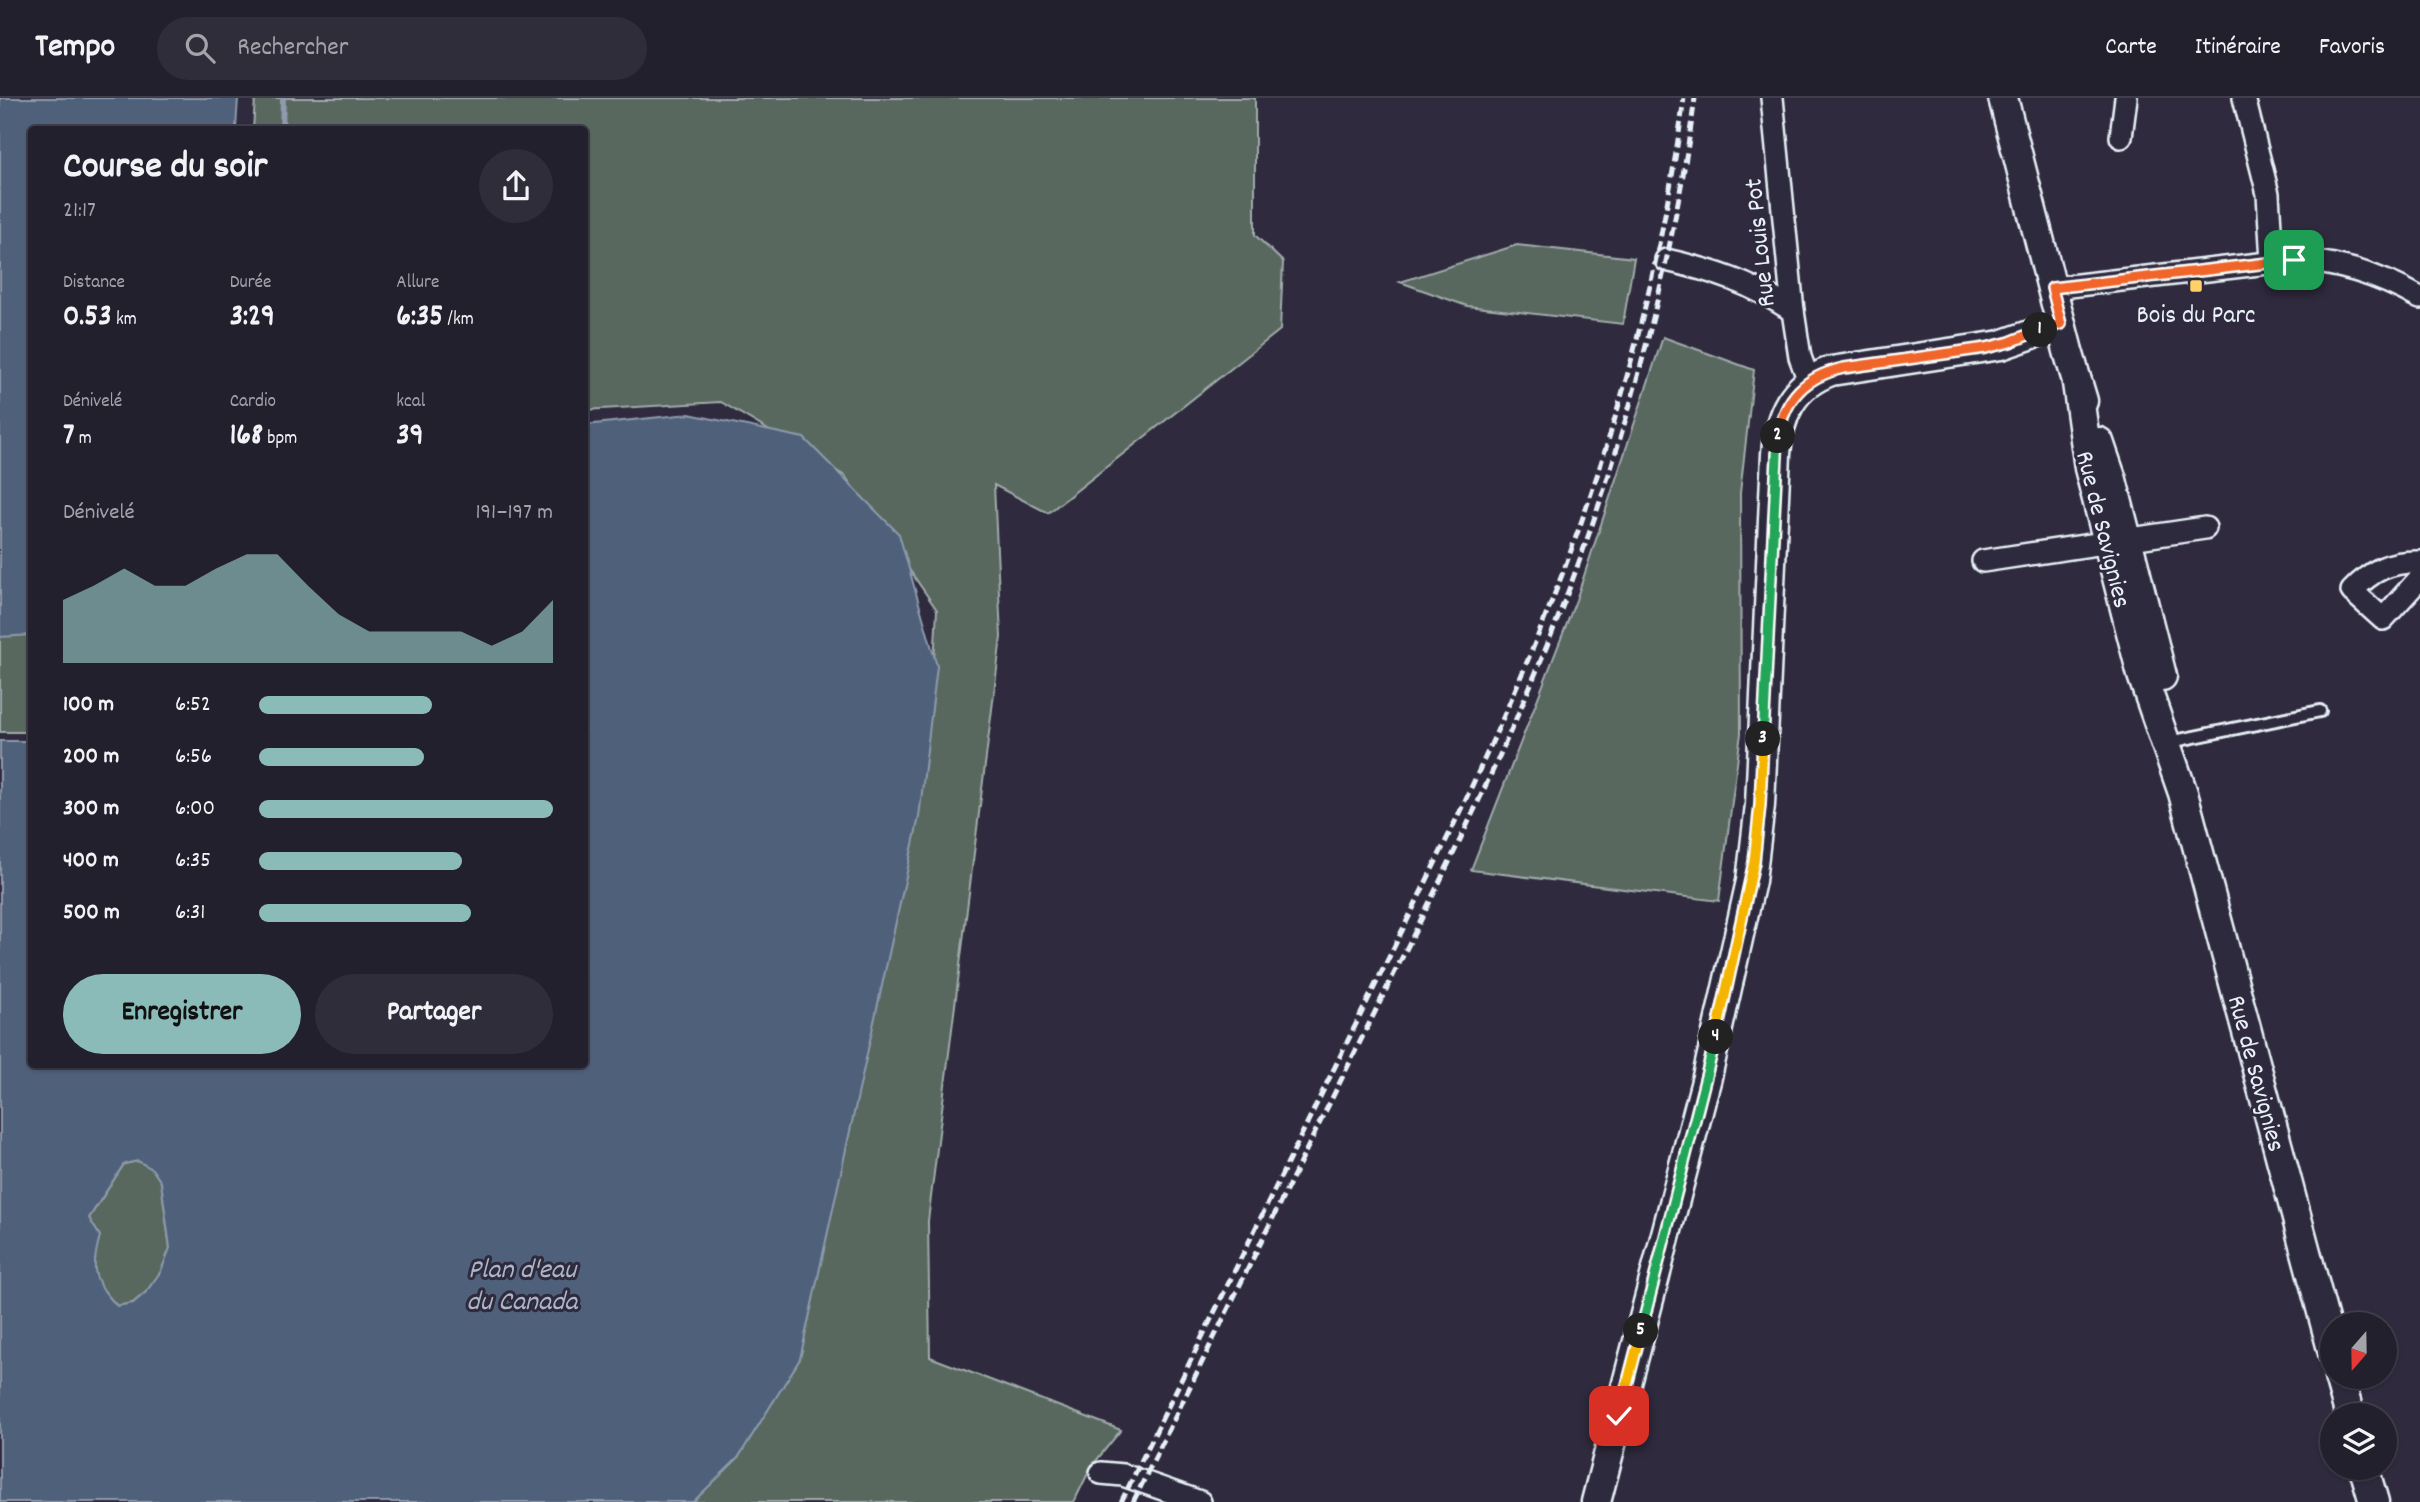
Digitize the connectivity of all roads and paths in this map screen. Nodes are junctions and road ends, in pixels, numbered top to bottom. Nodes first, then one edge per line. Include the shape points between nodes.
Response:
1 (1772, 98) edge
2 (2003, 98) edge
3 (2126, 98) edge
4 (2244, 98) edge
5 (2121, 137) dead end
6 (1666, 260) dead end
7 (2272, 261) junction
8 (2052, 288) junction
9 (2420, 298) edge
10 (1793, 311) junction
11 (2061, 324) junction
12 (1809, 381) junction
13 (2205, 528) dead end
14 (2117, 541) junction
15 (1983, 561) dead end
16 (2420, 562) edge
17 (2420, 578) edge
18 (2320, 711) dead end
19 (2170, 742) junction
20 (2322, 1312) edge
21 (1101, 1473) dead end
22 (2368, 1480) edge
23 (1200, 1502) edge
24 (1596, 1502) edge
25 (2374, 1502) edge

1 - 10 street, Rue Louis Pot
2 - 8 street, Rue de Savignies
3 - 5 street
4 - 7 street via 2268,194
6 - 10 street via 1721,273
7 - 8 street
7 - 9 street via 2338,265
8 - 11 street, Rue de Savignies
10 - 12 street, Rue Louis Pot
11 - 12 street via 2001,345 1844,368
11 - 14 street, Rue de Savignies via 2077,383 2085,453
12 - 24 street via 1790,404 1777,439 1760,805 1751,881 1707,1077
13 - 14 street
14 - 15 street
14 - 19 street, Rue de Savignies via 2141,675
16 - 17 street via 2372,571 2352,591 2383,619
18 - 19 lane
19 - 20 street, Rue de Savignies
21 - 23 street via 1123,1475
22 - 25 street

